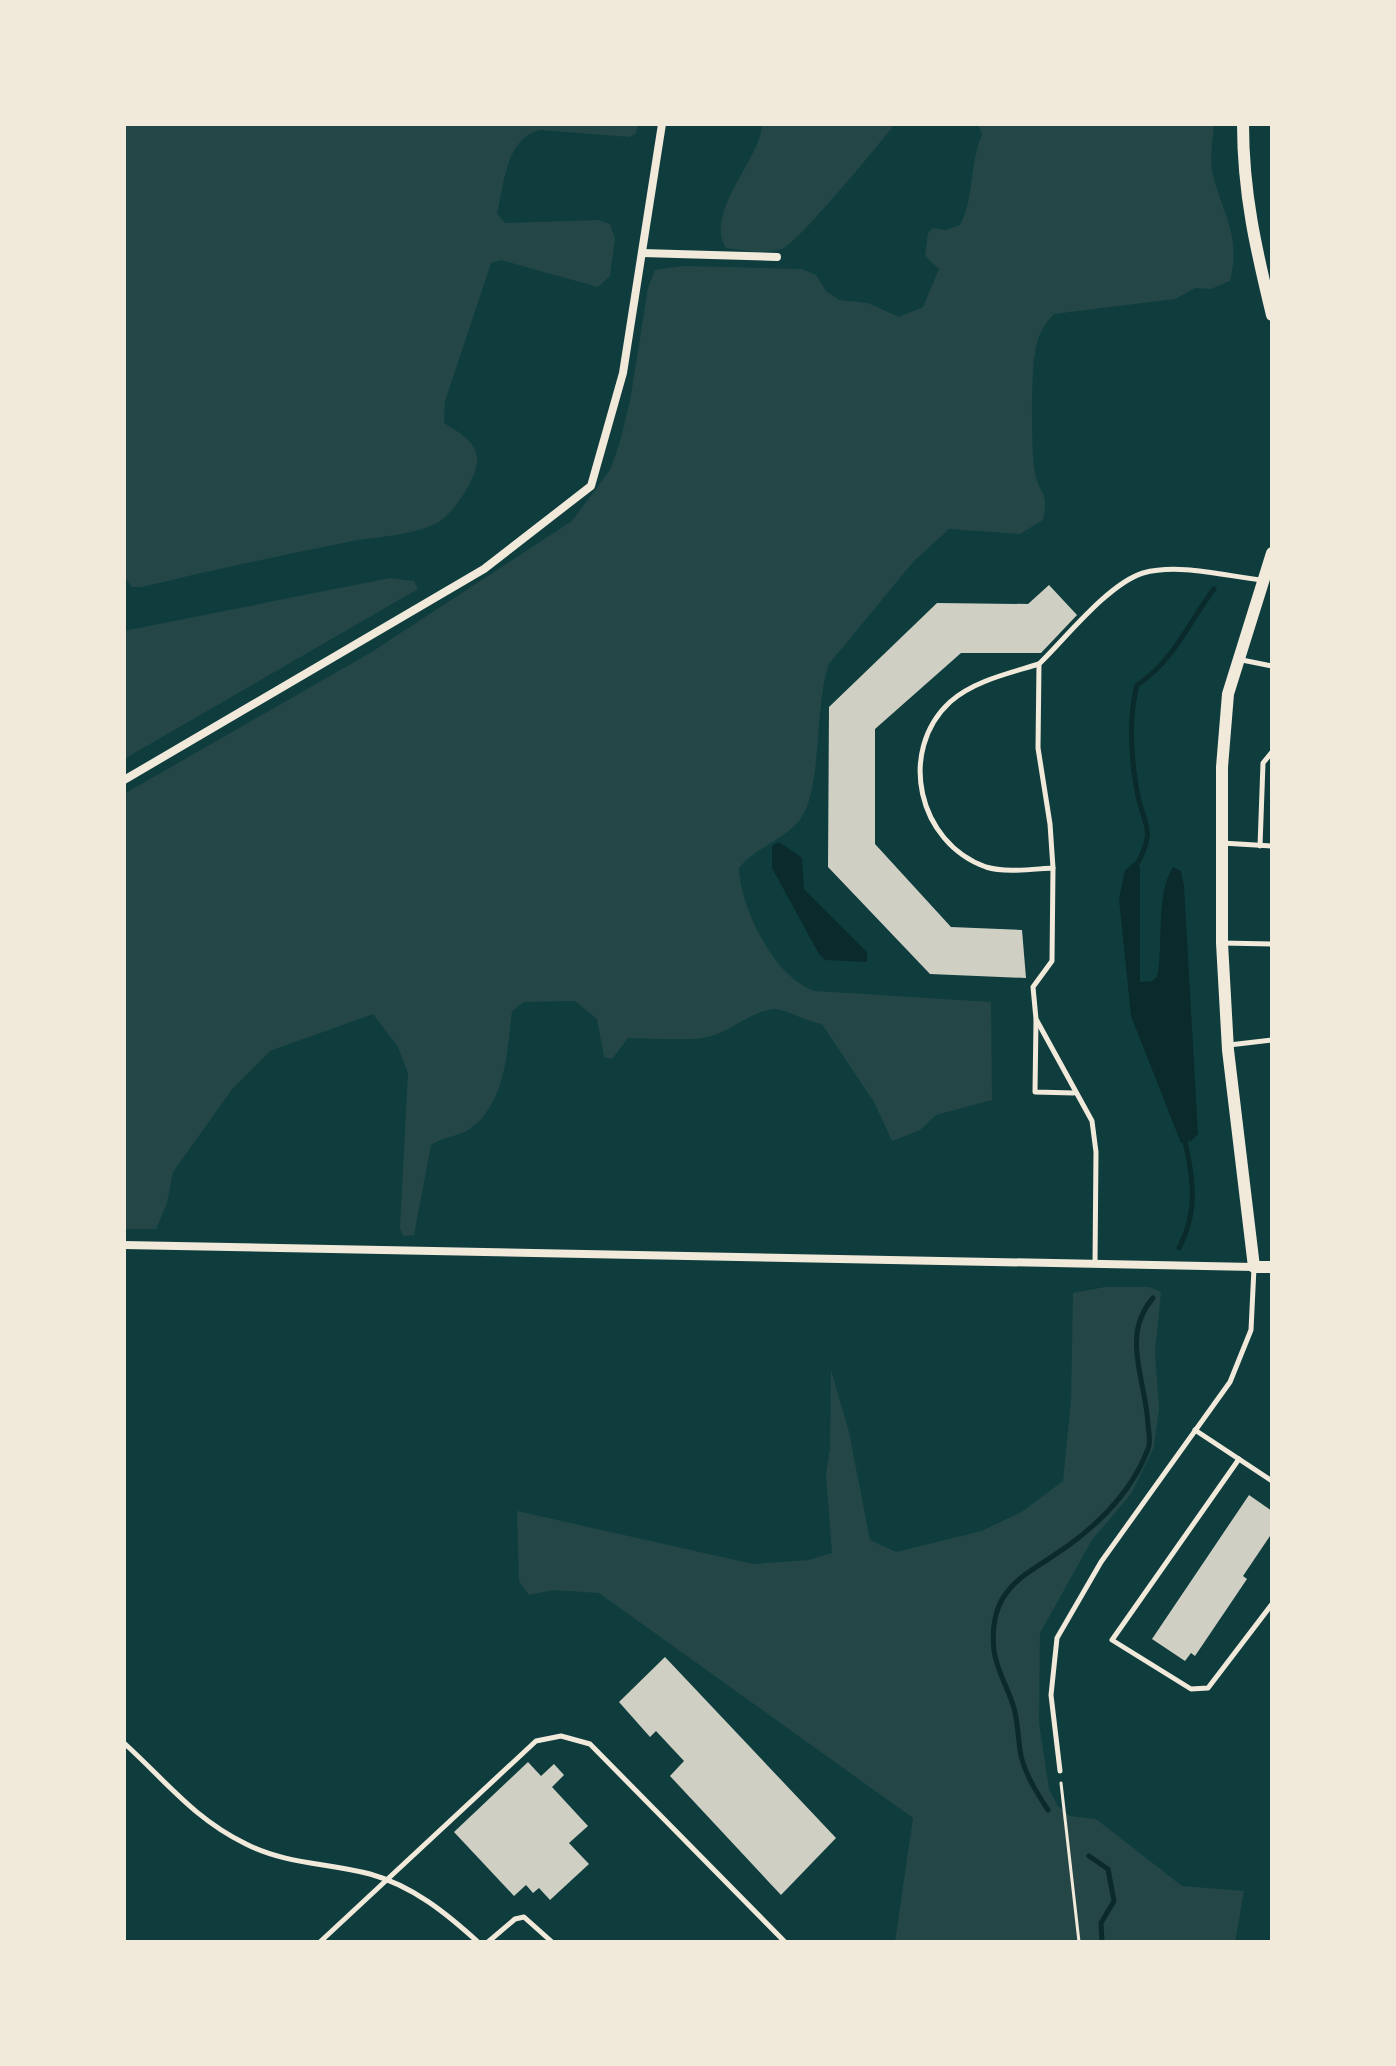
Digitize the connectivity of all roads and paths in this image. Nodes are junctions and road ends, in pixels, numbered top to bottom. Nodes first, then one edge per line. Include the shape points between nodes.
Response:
1 (662, 124) edge
2 (1243, 124) edge
3 (642, 253) junction
4 (777, 257) dead end
5 (1269, 288) edge
6 (1272, 315) edge
7 (1272, 553) edge
8 (1263, 580) junction
9 (1237, 659) junction
10 (1039, 664) junction
11 (1272, 666) edge
12 (1272, 752) edge
13 (124, 780) edge
14 (1222, 843) junction
15 (1260, 846) junction
16 (1272, 846) edge
17 (1053, 868) junction
18 (1222, 943) junction
19 (1272, 944) edge
20 (1036, 1019) junction
21 (1272, 1040) edge
22 (1227, 1045) junction
23 (1074, 1093) junction
24 (124, 1245) edge
25 (1095, 1264) junction
26 (1254, 1267) junction
27 (1272, 1267) edge
28 (1195, 1430) junction
29 (1239, 1459) junction
30 (1272, 1481) edge
31 (1272, 1604) edge
32 (124, 1743) edge
33 (1060, 1771) joint
34 (387, 1880) junction
35 (320, 1942) edge
36 (478, 1942) edge
37 (488, 1942) edge
38 (552, 1942) edge
39 (785, 1942) edge
40 (1079, 1942) edge

1 - 3 street
2 - 5 street via 1252,236
3 - 4 street
3 - 13 street via 623,373 591,486 484,569
5 - 6 street
7 - 8 street
8 - 9 street
8 - 10 lane via 1179,570 1142,574 1113,591
9 - 11 lane
9 - 14 street via 1228,694
10 - 17 lane via 1038,748
10 - 17 lane via 987,681 950,702 924,736 918,776 930,819 958,851 987,867
12 - 15 lane via 1263,763
14 - 15 lane
14 - 18 street
15 - 16 lane
17 - 20 lane via 1052,961 1033,987
18 - 19 lane
18 - 22 street
20 - 23 lane
20 - 23 lane via 1035,1092
21 - 22 lane
22 - 26 street
23 - 25 lane via 1092,1121 1096,1152
24 - 25 street
25 - 26 street
26 - 27 street
26 - 28 lane via 1251,1330 1230,1382
28 - 29 lane
28 - 33 lane via 1101,1562 1057,1638 1051,1695
29 - 30 lane
29 - 31 lane via 1112,1640 1191,1689 1208,1688
32 - 34 lane via 193,1812 246,1844 288,1860
33 - 40 path
34 - 35 lane
34 - 36 lane via 436,1904
34 - 39 lane via 536,1741 582,1739
37 - 38 lane via 524,1917

